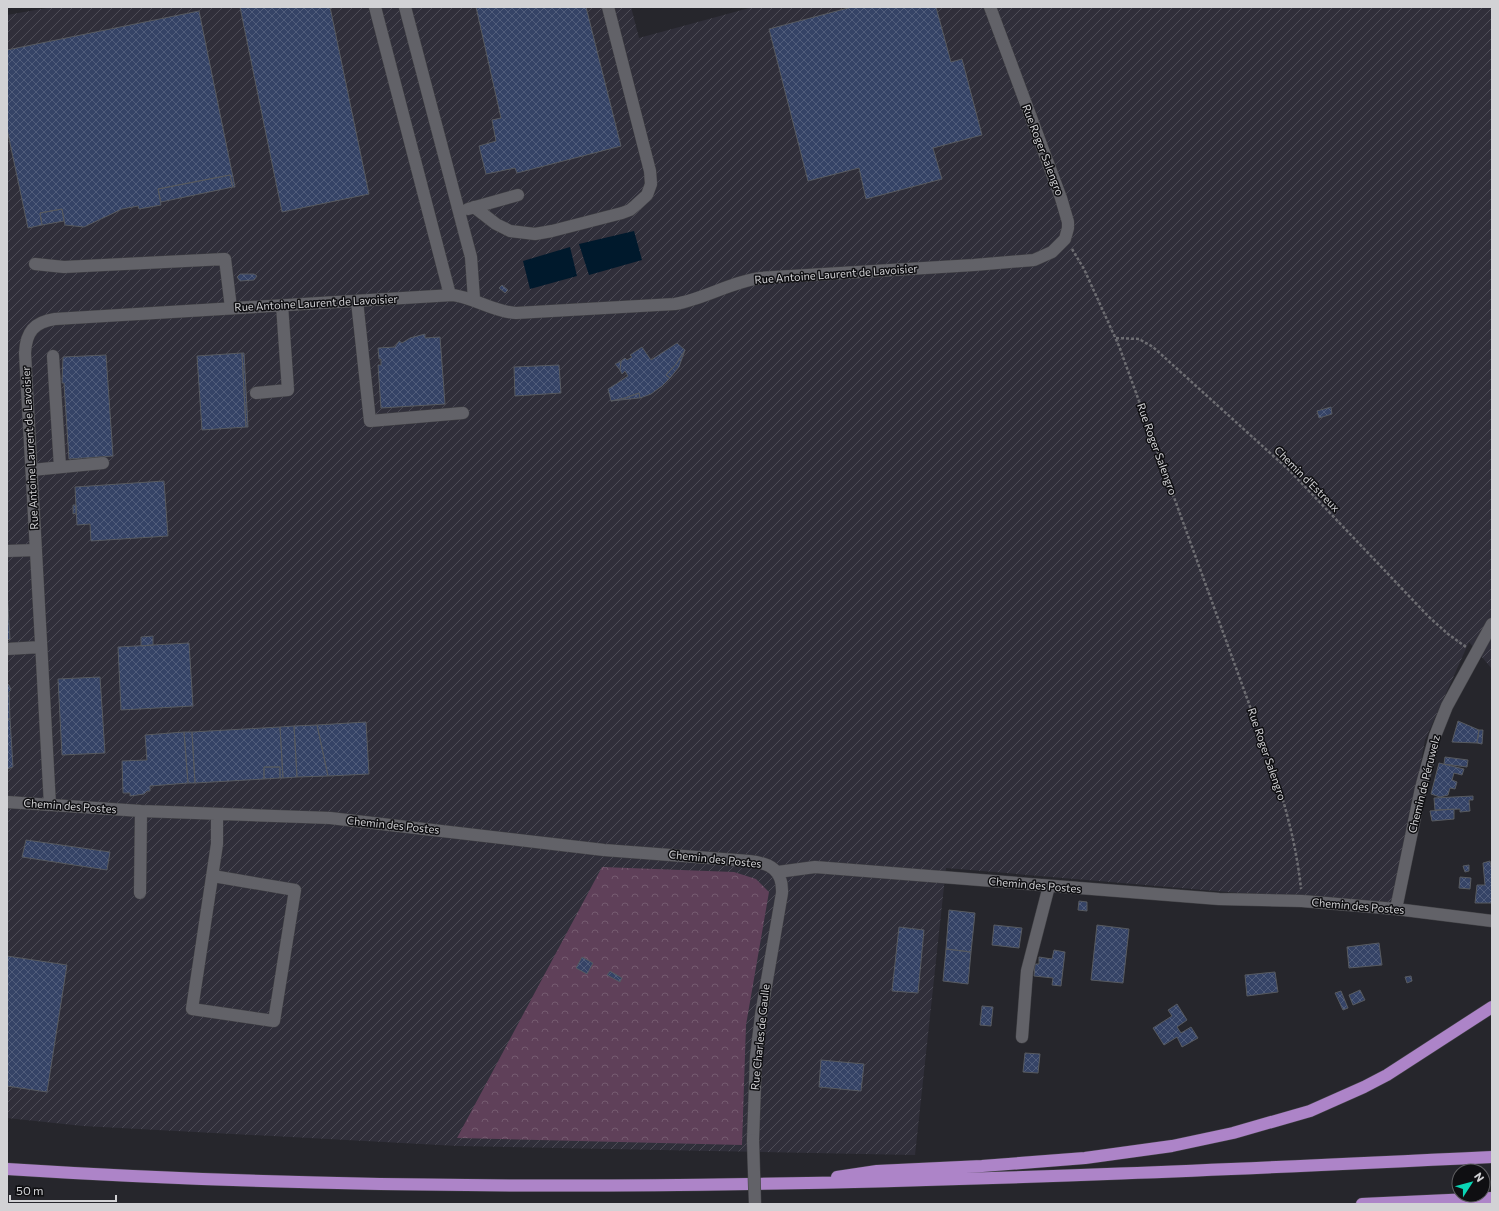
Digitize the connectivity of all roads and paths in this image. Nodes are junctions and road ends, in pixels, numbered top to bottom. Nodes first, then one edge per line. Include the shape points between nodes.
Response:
1 (375, 7) edge
2 (405, 7) edge
3 (608, 7) edge
4 (990, 7) edge
5 (518, 195) dead end
6 (474, 207) junction
7 (460, 211) junction
8 (1065, 239) junction
9 (35, 264) dead end
10 (450, 295) junction
11 (474, 300) junction
12 (357, 301) junction
13 (282, 305) junction
14 (232, 308) junction
15 (1116, 338) junction
16 (53, 356) dead end
17 (256, 393) dead end
18 (464, 413) dead end
19 (102, 463) dead end
20 (60, 467) junction
21 (32, 470) junction
22 (36, 550) junction
23 (7, 551) edge
24 (1492, 624) edge
25 (41, 647) junction
26 (7, 649) edge
27 (1475, 653) junction
28 (7, 802) edge
29 (50, 805) junction
30 (140, 811) junction
31 (217, 814) junction
32 (778, 872) junction
33 (212, 876) junction
34 (1048, 886) junction
35 (140, 893) dead end
36 (1302, 901) junction
37 (1396, 908) junction
38 (1492, 921) edge
39 (1492, 1007) edge
40 (1022, 1037) dead end
41 (1492, 1157) edge
42 (7, 1169) edge
43 (794, 1184) junction
44 (1492, 1198) edge
45 (755, 1204) edge
46 (1362, 1204) edge

1 - 10 street
2 - 7 street
3 - 6 street via 650,171 651,184 647,195 636,206 622,213 535,234 502,228
4 - 8 street, Rue Roger Salengro via 1064,206 1068,228
5 - 6 street
6 - 7 street
7 - 11 street via 471,257
8 - 11 street, Rue Antoine Laurent de Lavoisier via 1052,252 1028,261 760,278 742,281 700,298 675,304 516,312 499,310
8 - 15 path, Rue Roger Salengro via 1084,269
9 - 14 street via 64,267 225,259
10 - 11 street, Rue Antoine Laurent de Lavoisier
10 - 12 street, Rue Antoine Laurent de Lavoisier
12 - 13 street, Rue Antoine Laurent de Lavoisier
12 - 18 street via 370,421
13 - 14 street, Rue Antoine Laurent de Lavoisier
13 - 17 street via 288,390
14 - 21 street, Rue Antoine Laurent de Lavoisier via 55,319 36,325 28,335 25,353
15 - 27 path, Chemin d'Estreux via 1139,339 1153,347 1290,471 1429,617
15 - 36 path, Rue Roger Salengro via 1281,791 1298,858
16 - 20 street
19 - 20 street
20 - 21 street
21 - 22 street, Rue Antoine Laurent de Lavoisier
22 - 23 street
22 - 25 street, Rue Antoine Laurent de Lavoisier
24 - 27 street, Chemin de Péruwelz
25 - 26 street
25 - 29 street, Rue Antoine Laurent de Lavoisier
27 - 37 street, Chemin de Péruwelz via 1443,714 1431,748
28 - 29 street, Chemin des Postes
29 - 30 street, Chemin des Postes
30 - 31 street, Chemin des Postes
30 - 35 street
31 - 32 street, Chemin des Postes via 330,818 604,850 749,861 770,866
31 - 33 street via 218,844
32 - 34 street, Chemin des Postes via 815,867
32 - 45 street, Rue Charles de Gaulle, bridge via 782,901 768,966 756,1057
33 - 33 street via 192,1010 274,1021 295,890
34 - 36 street, Chemin des Postes via 1219,899
34 - 40 street via 1027,971
36 - 37 street, Chemin des Postes
37 - 38 street, Chemin des Postes
39 - 43 highway via 1387,1075 1351,1094 1298,1115 1233,1133 1172,1146 1085,1158 877,1171
41 - 43 highway via 1094,1176
42 - 43 highway via 197,1180 396,1185
44 - 46 highway

